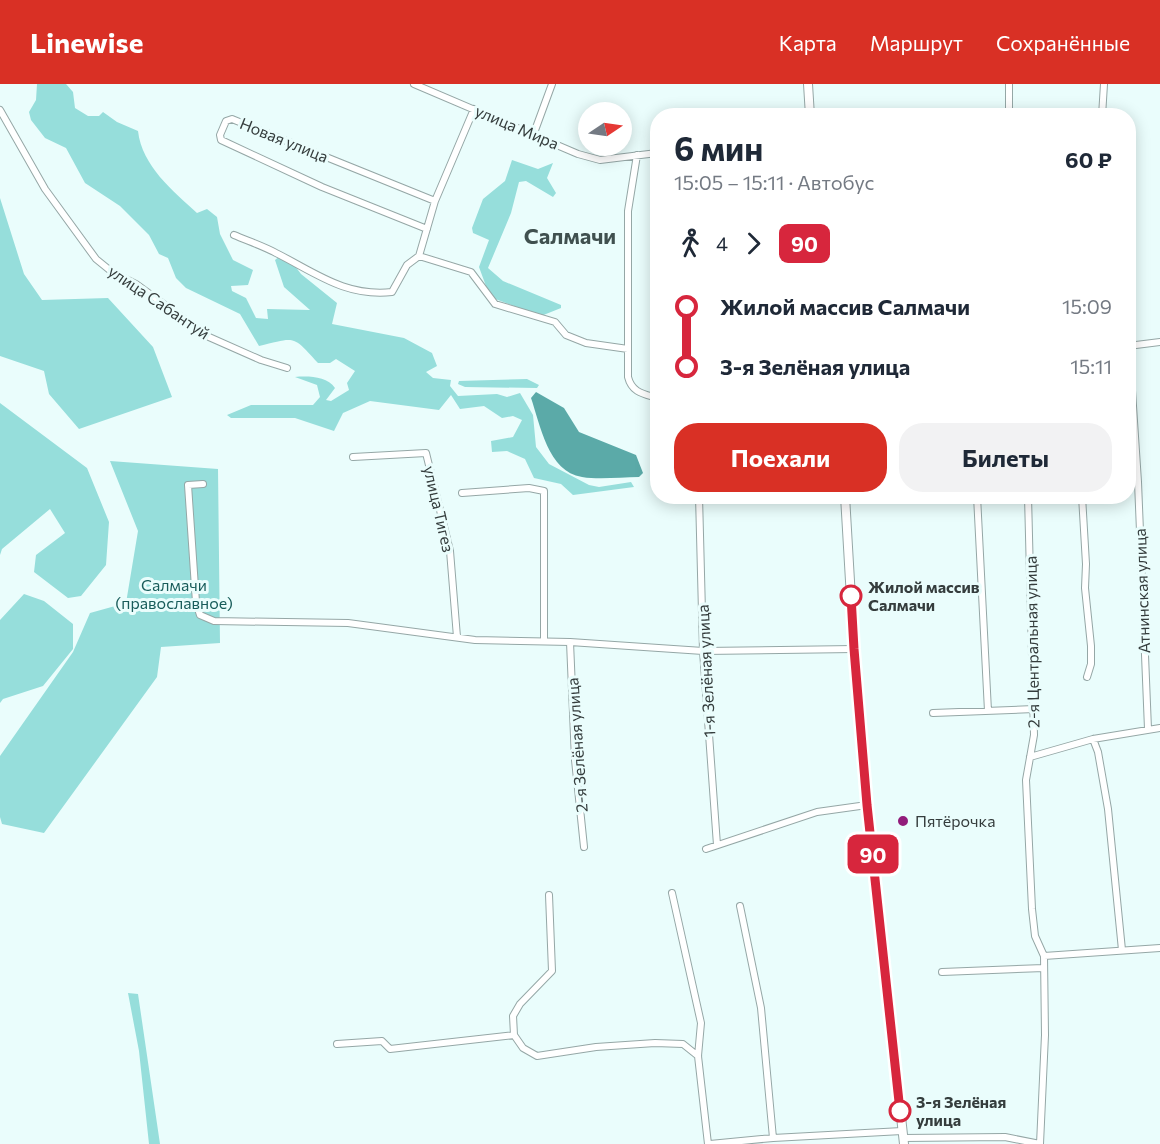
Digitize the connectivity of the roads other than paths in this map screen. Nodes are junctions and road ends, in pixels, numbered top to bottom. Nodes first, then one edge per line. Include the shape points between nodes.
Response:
1 (414, 84) edge
2 (552, 84) edge
3 (808, 84) edge
4 (1009, 84) edge
5 (1104, 84) edge
6 (810, 108) edge
7 (1009, 108) edge
8 (1102, 108) edge
9 (474, 109) junction
10 (0, 110) edge
11 (534, 134) junction
12 (650, 154) edge
13 (636, 155) junction
14 (435, 201) junction
15 (427, 229) junction
16 (234, 235) dead end
17 (418, 256) junction
18 (1160, 342) edge
19 (1136, 344) edge
20 (628, 349) junction
21 (287, 368) dead end
22 (650, 396) edge
23 (1136, 457) edge
24 (353, 458) dead end
25 (202, 484) dead end
26 (462, 493) dead end
27 (699, 504) edge
28 (845, 504) edge
29 (977, 504) edge
30 (1028, 504) edge
31 (1082, 504) edge
32 (457, 637) junction
33 (544, 641) junction
34 (570, 642) junction
35 (854, 649) junction
36 (703, 651) junction
37 (1087, 677) dead end
38 (1034, 709) junction
39 (988, 711) junction
40 (933, 713) dead end
41 (1160, 728) edge
42 (1148, 729) junction
43 (1093, 739) junction
44 (1030, 757) junction
45 (867, 805) junction
46 (717, 845) junction
47 (584, 847) dead end
48 (706, 849) dead end
49 (672, 893) dead end
50 (549, 895) dead end
51 (740, 906) dead end
52 (1160, 948) edge
53 (1122, 950) junction
54 (1044, 956) junction
55 (1044, 968) junction
56 (942, 972) dead end
57 (514, 1035) junction
58 (337, 1044) dead end
59 (698, 1056) junction
60 (772, 1138) junction
61 (903, 1138) edge
62 (709, 1144) edge
63 (1040, 1144) edge

1 - 9 street, улица Мира
2 - 11 street
3 - 6 street
4 - 7 street
5 - 8 street
9 - 11 street, улица Мира
9 - 14 street
10 - 21 street, улица Сабантуй via 45,189 96,259 209,337
11 - 13 street, улица Мира via 600,160
12 - 13 street, улица Мира
13 - 20 street via 628,211
14 - 15 street
14 - 15 street, Новая улица via 232,119 226,121 220,135 221,140 322,187
15 - 17 street
16 - 17 street via 342,286 372,294 392,292 407,265
17 - 20 street via 471,272 495,304 555,322 566,335 586,343
18 - 19 street
20 - 22 street via 630,386
23 - 42 street, Атнинская улица
24 - 32 street, улица Тигез via 426,453 450,551
25 - 32 street via 188,485 200,615 214,621 348,623
26 - 33 street via 544,490
27 - 36 street, 1-я Зелёная улица
28 - 35 street
29 - 39 street
30 - 38 street, 2-я Центральная улица
31 - 37 street via 1091,646
32 - 33 street
33 - 34 street
34 - 36 street
34 - 47 street, 2-я Зелёная улица via 575,760
35 - 36 street
35 - 45 street
36 - 46 street, 1-я Зелёная улица
38 - 39 street
38 - 44 street, 2-я Центральная улица
39 - 40 street
41 - 42 street
42 - 43 street
43 - 44 street
43 - 53 street via 1108,809
44 - 54 street, 2-я Центральная улица via 1026,780 1031,895 1035,936
45 - 46 street via 817,812
45 - 61 street
46 - 48 street
49 - 59 street via 701,1023
50 - 57 street via 552,971 520,1004 513,1016
51 - 60 street via 761,1008
52 - 53 street
53 - 54 street
54 - 55 street, 2-я Центральная улица
55 - 56 street
55 - 63 street, 2-я Центральная улица
57 - 58 street via 390,1049 382,1041
57 - 59 street via 523,1048 537,1056 655,1043 683,1044
59 - 62 street
60 - 61 street
60 - 62 street
61 - 63 street via 1005,1137

